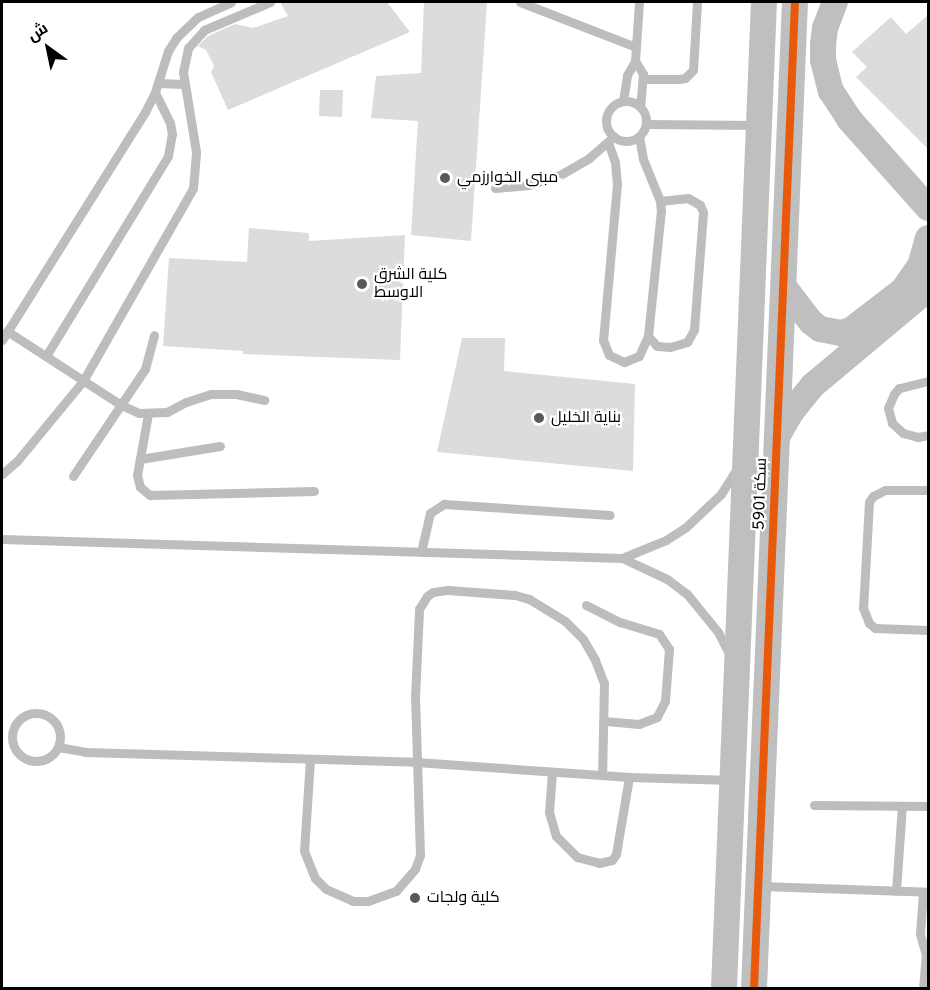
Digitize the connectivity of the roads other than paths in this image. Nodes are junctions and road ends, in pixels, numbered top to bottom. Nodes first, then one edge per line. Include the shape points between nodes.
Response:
1 (231, 2) edge
2 (270, 2) edge
3 (520, 2) edge
4 (639, 2) edge
5 (697, 2) edge
6 (764, 2) edge
7 (795, 2) edge
8 (835, 2) edge
9 (636, 47) junction
10 (635, 61) junction
11 (644, 79) junction
12 (184, 84) junction
13 (156, 88) junction
14 (623, 101) junction
15 (640, 107) junction
16 (646, 124) junction
17 (760, 125) junction
18 (639, 136) junction
19 (611, 139) junction
20 (495, 188) dead end
21 (660, 201) junction
22 (928, 208) edge
23 (928, 238) edge
24 (784, 287) junction
25 (928, 289) edge
26 (7, 331) junction
27 (154, 335) dead end
28 (648, 336) junction
29 (2, 340) edge
30 (46, 356) junction
31 (83, 381) junction
32 (928, 381) edge
33 (264, 400) dead end
34 (121, 405) junction
35 (148, 414) junction
36 (928, 435) edge
37 (777, 438) junction
38 (220, 446) dead end
39 (745, 453) junction
40 (140, 459) junction
41 (2, 474) edge
42 (73, 476) dead end
43 (928, 490) edge
44 (314, 492) dead end
45 (610, 514) dead end
46 (2, 539) edge
47 (421, 552) junction
48 (622, 558) junction
49 (586, 605) dead end
50 (928, 630) edge
51 (737, 678) junction
52 (603, 721) junction
53 (2, 733) edge
54 (11, 738) junction
55 (58, 747) junction
56 (310, 759) junction
57 (416, 762) junction
58 (552, 772) junction
59 (602, 775) junction
60 (629, 777) junction
61 (733, 780) junction
62 (814, 805) dead end
63 (902, 806) junction
64 (928, 806) edge
65 (759, 886) junction
66 (896, 891) junction
67 (926, 892) edge
68 (928, 953) edge
69 (724, 988) edge
70 (754, 988) edge
71 (923, 988) edge

1 - 13 lane via 198,17 181,32 168,51
2 - 12 lane via 215,24 195,38 184,60
3 - 9 lane
4 - 9 lane
5 - 11 lane via 693,70 679,79
6 - 17 street, سكة 5901
7 - 24 street, سكة 5901
8 - 22 street via 823,44 831,91 849,119
9 - 10 lane
10 - 11 lane
10 - 14 lane via 627,75
11 - 15 lane
12 - 13 lane
12 - 31 lane via 196,152 193,188
13 - 26 lane via 145,112
13 - 30 lane via 170,123 168,156
14 - 15 lane
14 - 19 lane via 612,107 607,119
15 - 16 lane
16 - 17 lane
16 - 18 lane
17 - 39 street, سكة 5901
18 - 19 lane via 627,141
18 - 21 lane via 643,159
19 - 20 lane via 560,175 529,185
19 - 28 lane via 617,184 605,348 616,360 632,360 644,349
21 - 28 lane
21 - 28 lane via 688,198 700,205 703,212 694,330 687,342 670,347 657,346
23 - 24 street via 920,266 903,290 851,330 841,333 820,329
24 - 37 street, سكة 5901
25 - 37 street, سكة 5901 via 812,386
26 - 29 lane
26 - 30 lane
27 - 34 lane via 145,369
30 - 31 lane
31 - 34 lane
31 - 41 lane
32 - 36 lane via 899,388 888,408 892,423 903,433
33 - 35 lane via 210,394 167,412
34 - 35 lane
34 - 42 lane
35 - 40 lane
37 - 65 street, سكة 5901
38 - 40 lane
39 - 48 lane via 721,494 704,512 666,540
39 - 51 street, سكة 5901
40 - 44 lane via 140,487 156,496
43 - 50 lane via 885,490 869,502 863,608 864,616 875,628
45 - 47 lane via 444,504 430,513
46 - 47 lane
47 - 48 lane
48 - 51 lane via 652,571 687,594 718,632
49 - 52 lane via 620,622 659,634 669,649 665,701 657,717 639,724
51 - 61 street, سكة 5901
52 - 57 lane via 604,683 600,672 586,645 565,621 541,605 515,595 441,590 427,596 419,609
52 - 59 lane
53 - 54 lane
54 - 55 lane via 13,747 27,760 45,759
54 - 55 lane via 23,716 40,713 55,722 60,738
55 - 56 lane via 86,752
56 - 57 lane
56 - 57 lane via 304,843 308,865 326,889 346,899 368,901 396,891 415,869 420,855
57 - 58 lane
58 - 59 lane
58 - 60 lane via 549,812 553,829 567,849 584,861 599,863 612,860 616,854
59 - 60 lane
60 - 61 lane
61 - 69 street, سكة 5901
62 - 63 lane
63 - 64 lane
63 - 66 lane
65 - 66 lane
65 - 70 street, سكة 5901
66 - 67 lane
67 - 68 lane via 920,934
68 - 71 lane

